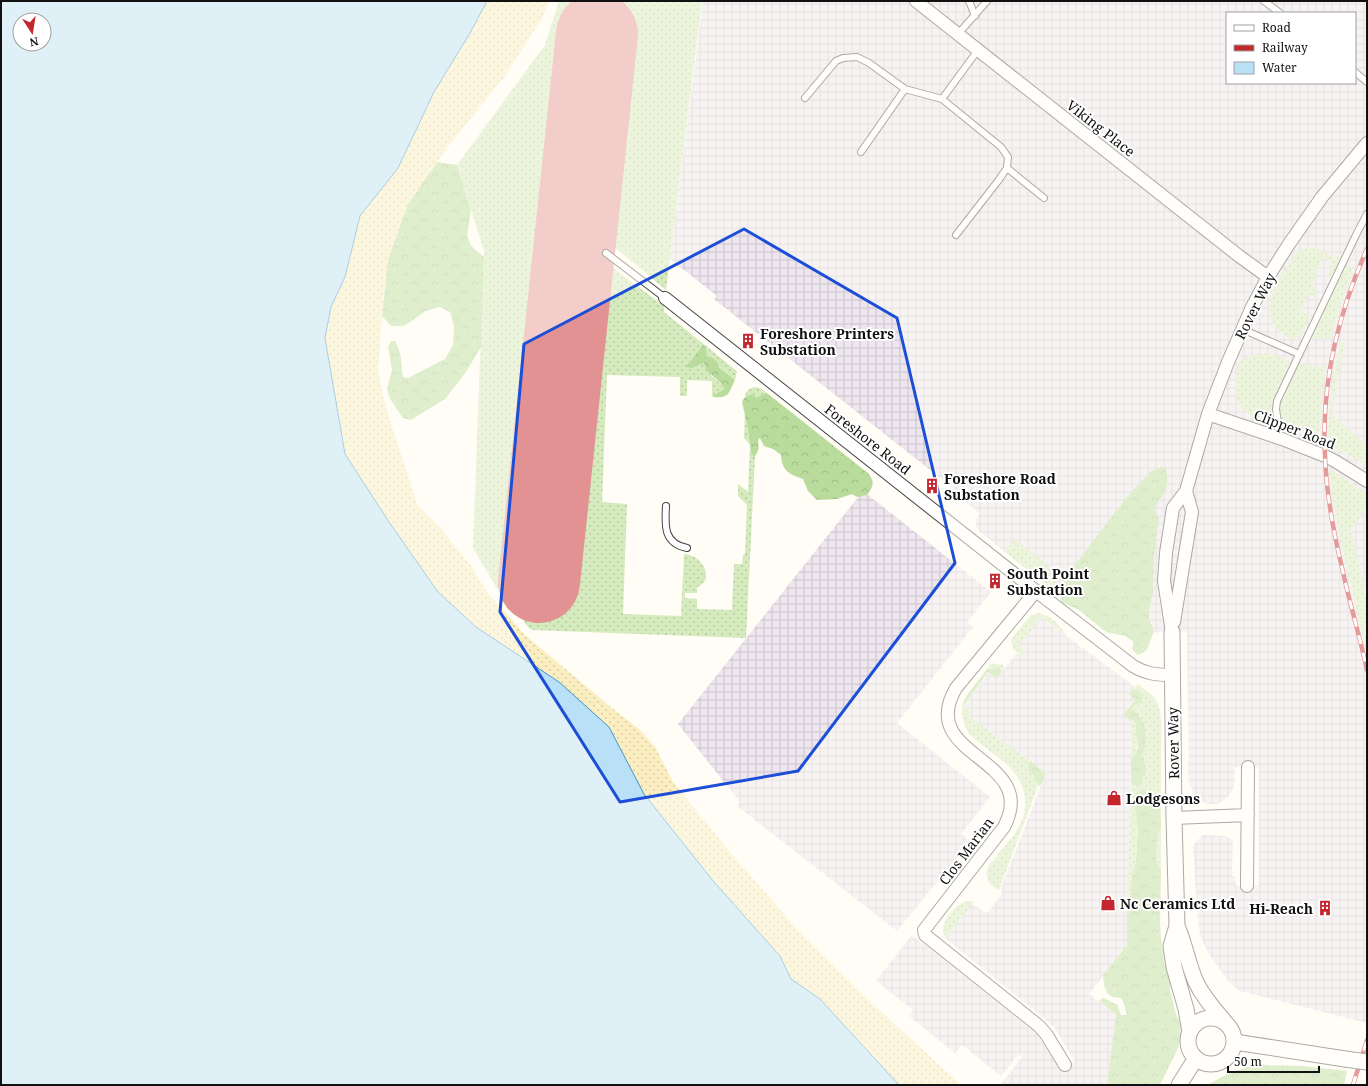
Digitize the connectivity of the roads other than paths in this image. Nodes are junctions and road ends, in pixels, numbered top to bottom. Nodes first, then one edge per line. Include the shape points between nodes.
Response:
1 (916, 1) edge
2 (969, 1) edge
3 (988, 1) edge
4 (1264, 1) edge
5 (1279, 12) edge
6 (975, 16) junction
7 (958, 34) junction
8 (978, 50) junction
9 (1356, 73) edge
10 (1367, 82) edge
11 (905, 89) junction
12 (806, 98) dead end
13 (942, 99) junction
14 (1367, 143) edge
15 (861, 152) dead end
16 (1007, 168) junction
17 (1044, 198) dead end
18 (1367, 214) edge
19 (956, 236) dead end
20 (606, 253) dead end
21 (1268, 277) junction
22 (665, 298) joint
23 (1242, 329) junction
24 (1299, 354) junction
25 (1208, 414) junction
26 (1278, 423) dead end
27 (1367, 481) edge
28 (1186, 491) junction
29 (666, 506) dead end
30 (686, 548) dead end
31 (1036, 591) junction
32 (1172, 632) junction
33 (1172, 675) junction
34 (1248, 767) dead end
35 (1248, 815) junction
36 (1174, 818) junction
37 (1247, 886) dead end
38 (1177, 926) junction
39 (1226, 1023) junction
40 (1190, 1032) junction
41 (1235, 1042) junction
42 (1196, 1058) junction
43 (1367, 1062) edge
44 (1065, 1065) dead end
45 (1179, 1085) edge

1 - 7 street, Viking Place
2 - 6 lane
3 - 6 lane
4 - 5 lane
6 - 7 lane
7 - 8 street, Viking Place
8 - 13 lane
8 - 21 street, Viking Place
9 - 10 lane
11 - 12 lane via 857,57 843,58 836,61
11 - 13 lane
11 - 15 lane
13 - 16 lane via 1001,147 1008,157
14 - 21 street, Rover Way via 1322,197
16 - 17 lane
16 - 19 lane
18 - 24 lane
20 - 22 lane
21 - 23 street, Rover Way
22 - 31 street, Foreshore Road
23 - 24 lane
23 - 25 street, Rover Way
24 - 26 lane via 1278,401
25 - 27 street, Clipper Road via 1325,456
25 - 28 street, Rover Way
28 - 32 street via 1192,512
28 - 32 street via 1173,508 1166,553 1164,581
29 - 30 lane via 668,536 673,543
31 - 33 street, Foreshore Road via 1133,666 1153,675
31 - 44 street, Clos Marian via 951,696 948,719 954,734 964,746 1001,777 1009,790 1011,805 1004,827 924,930 925,935 1039,1026
32 - 33 street, Rover Way
33 - 36 street, Rover Way
34 - 35 street
35 - 36 street
35 - 37 street
36 - 38 street, Rover Way
38 - 39 street, Rover Way via 1196,982
38 - 40 street, Rover Way via 1171,946
39 - 40 street via 1220,1019 1206,1018 1199,1021
39 - 41 street via 1234,1034
40 - 42 street via 1188,1046
41 - 42 street via 1230,1056 1217,1064 1209,1064
41 - 43 street, bridge
42 - 45 street

